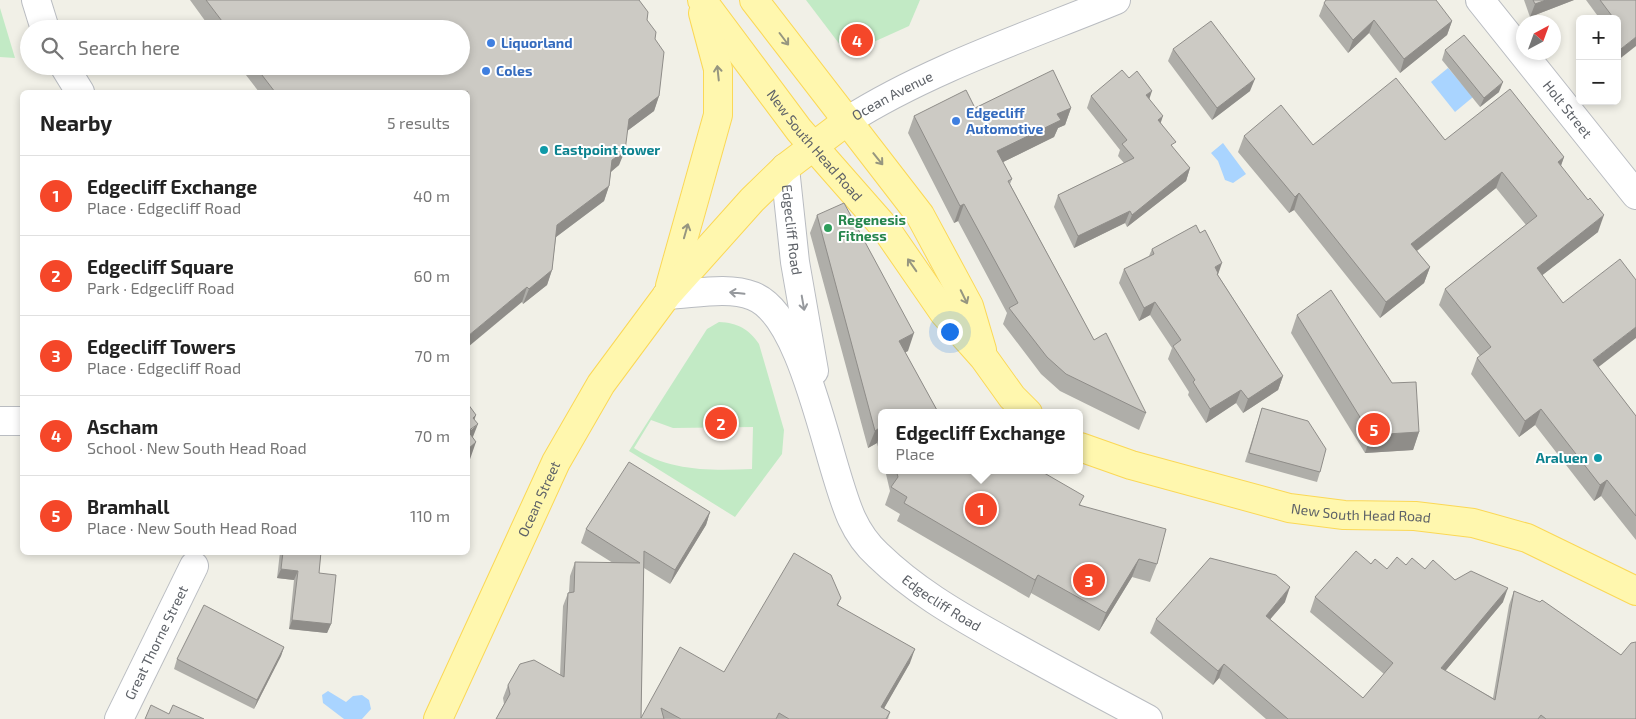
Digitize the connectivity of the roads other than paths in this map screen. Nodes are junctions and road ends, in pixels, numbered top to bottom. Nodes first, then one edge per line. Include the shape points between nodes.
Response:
1 (36, 0) edge
2 (701, 0) edge
3 (754, 0) edge
4 (1116, 0) edge
5 (1480, 0) edge
6 (42, 20) edge
7 (55, 75) edge
8 (70, 75) edge
9 (57, 90) edge
10 (79, 90) edge
11 (848, 122) junction
12 (813, 146) junction
13 (785, 168) junction
14 (1636, 194) edge
15 (667, 295) junction
16 (984, 358) junction
17 (1024, 409) edge
18 (820, 412) junction
19 (0, 421) edge
20 (20, 421) edge
21 (1083, 448) edge
22 (194, 566) dead end
23 (1636, 591) edge
24 (119, 719) edge
25 (438, 719) edge
26 (1148, 719) edge

1 - 6 street
2 - 12 main road, New South Head Road
15 -> 2 main road via 719,109 718,69
3 -> 11 main road, New South Head Road
4 - 11 street, Ocean Avenue via 912,84
5 - 14 street, Holt Street
7 - 9 street
8 - 10 street
11 - 12 main road, Ocean Avenue
11 -> 16 main road, New South Head Road via 902,190 929,232 969,306
12 - 13 main road, Ocean Avenue
16 -> 12 main road, New South Head Road via 944,313 886,229
13 - 15 main road, Ocean Avenue via 746,206
13 -> 18 street, Edgecliff Road via 795,262
18 -> 15 street, Edgecliff Road via 786,328 772,307 763,300 732,292
15 - 25 main road, Ocean Street via 596,392 556,462
16 - 17 main road, New South Head Road
18 - 26 street, Edgecliff Road via 843,498 866,542 878,555 932,599 1051,668
19 - 20 street
21 - 23 main road, New South Head Road via 1130,465 1289,508 1344,515 1415,516 1473,523 1527,538
22 - 24 street, Great Thorne Street

